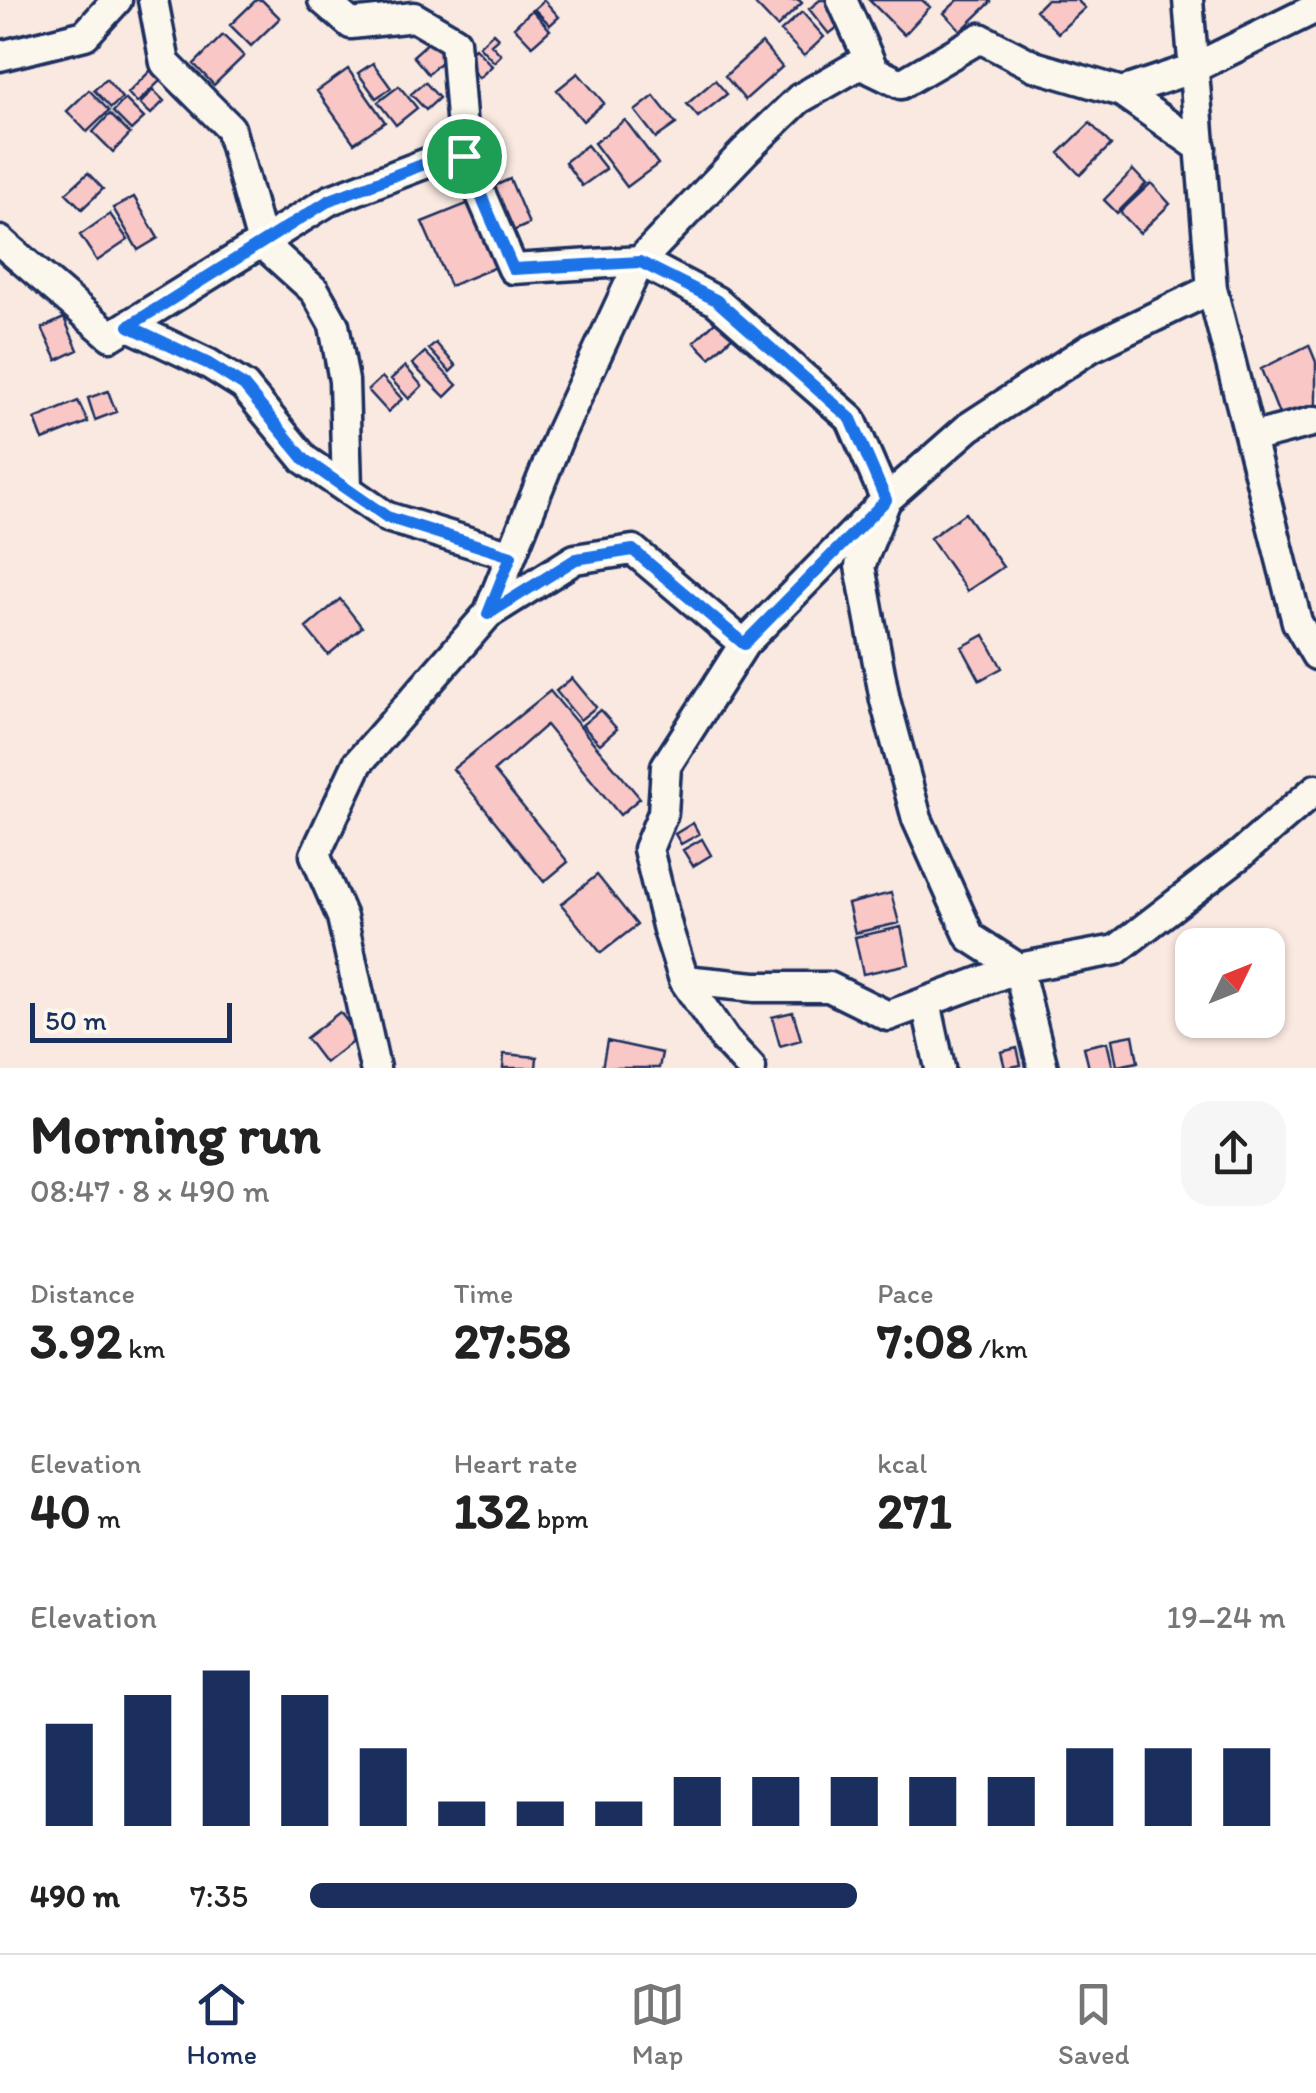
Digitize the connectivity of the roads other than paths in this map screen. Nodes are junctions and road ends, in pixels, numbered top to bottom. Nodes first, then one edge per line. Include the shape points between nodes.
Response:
1 (117, 0) edge
2 (153, 0) edge
3 (322, 0) edge
4 (842, 0) edge
5 (1188, 0) edge
6 (1305, 13) edge
7 (1316, 40) edge
8 (0, 56) edge
9 (1194, 68) junction
10 (874, 70) junction
11 (1122, 92) junction
12 (1200, 148) junction
13 (464, 156) junction
14 (0, 241) edge
15 (262, 243) junction
16 (640, 262) junction
17 (1212, 289) junction
18 (129, 326) junction
19 (1316, 421) edge
20 (1250, 438) junction
21 (347, 490) junction
22 (886, 500) junction
23 (511, 556) junction
24 (488, 614) junction
25 (744, 644) junction
26 (1316, 655) edge
27 (1316, 789) edge
28 (1018, 968) junction
29 (684, 980) junction
30 (926, 1002) junction
31 (375, 1068) edge
32 (751, 1068) edge
33 (940, 1068) edge
34 (1043, 1068) edge

1 - 8 street via 85,35
2 - 15 street via 165,63 230,128
3 - 13 street via 351,24 414,17 455,41
4 - 10 street
5 - 9 street
6 - 7 street
6 - 9 street
9 - 11 street
9 - 12 street
10 - 11 street via 901,84 980,38 1034,66
10 - 16 street via 860,64 800,99
11 - 12 street
12 - 17 street
13 - 15 street via 330,200
13 - 16 street via 513,269
14 - 18 street via 112,336
15 - 18 street
15 - 21 street via 315,291 334,325 344,380
16 - 22 street via 716,300 851,419
16 - 23 street
17 - 20 street
17 - 22 street via 1090,348 969,426
18 - 21 street via 244,386 305,460
19 - 20 street
20 - 26 street via 1297,622
21 - 23 street via 387,517
22 - 25 street
22 - 28 street via 860,566 885,700 917,819 970,937
23 - 24 street
24 - 25 street via 576,559 633,550
24 - 31 street via 358,763 315,855 342,918
25 - 29 street via 666,766 663,814 648,850
27 - 28 street via 1116,950
28 - 30 street
28 - 34 street
29 - 30 street via 829,987 888,1016
29 - 32 street
30 - 33 street

